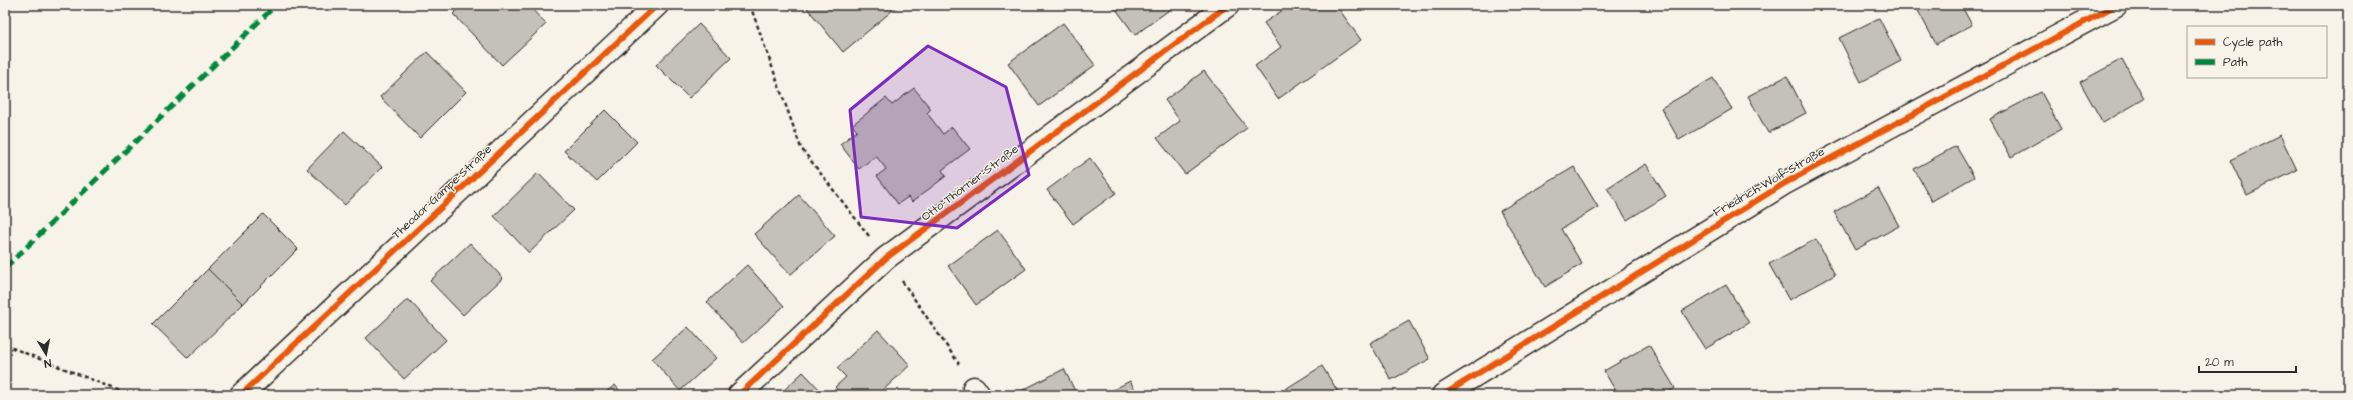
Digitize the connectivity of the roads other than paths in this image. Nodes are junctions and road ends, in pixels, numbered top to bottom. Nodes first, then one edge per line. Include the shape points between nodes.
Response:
1 (657, 5) edge
2 (1228, 5) edge
3 (2116, 5) edge
4 (242, 395) edge
5 (739, 395) edge
6 (1444, 395) edge

1 - 4 street, Theodor-Gampe-Straße
2 - 5 street, Otto-Thörner-Straße via 886,258
3 - 6 street, Friedrich-Wolf-Straße via 1785,183

